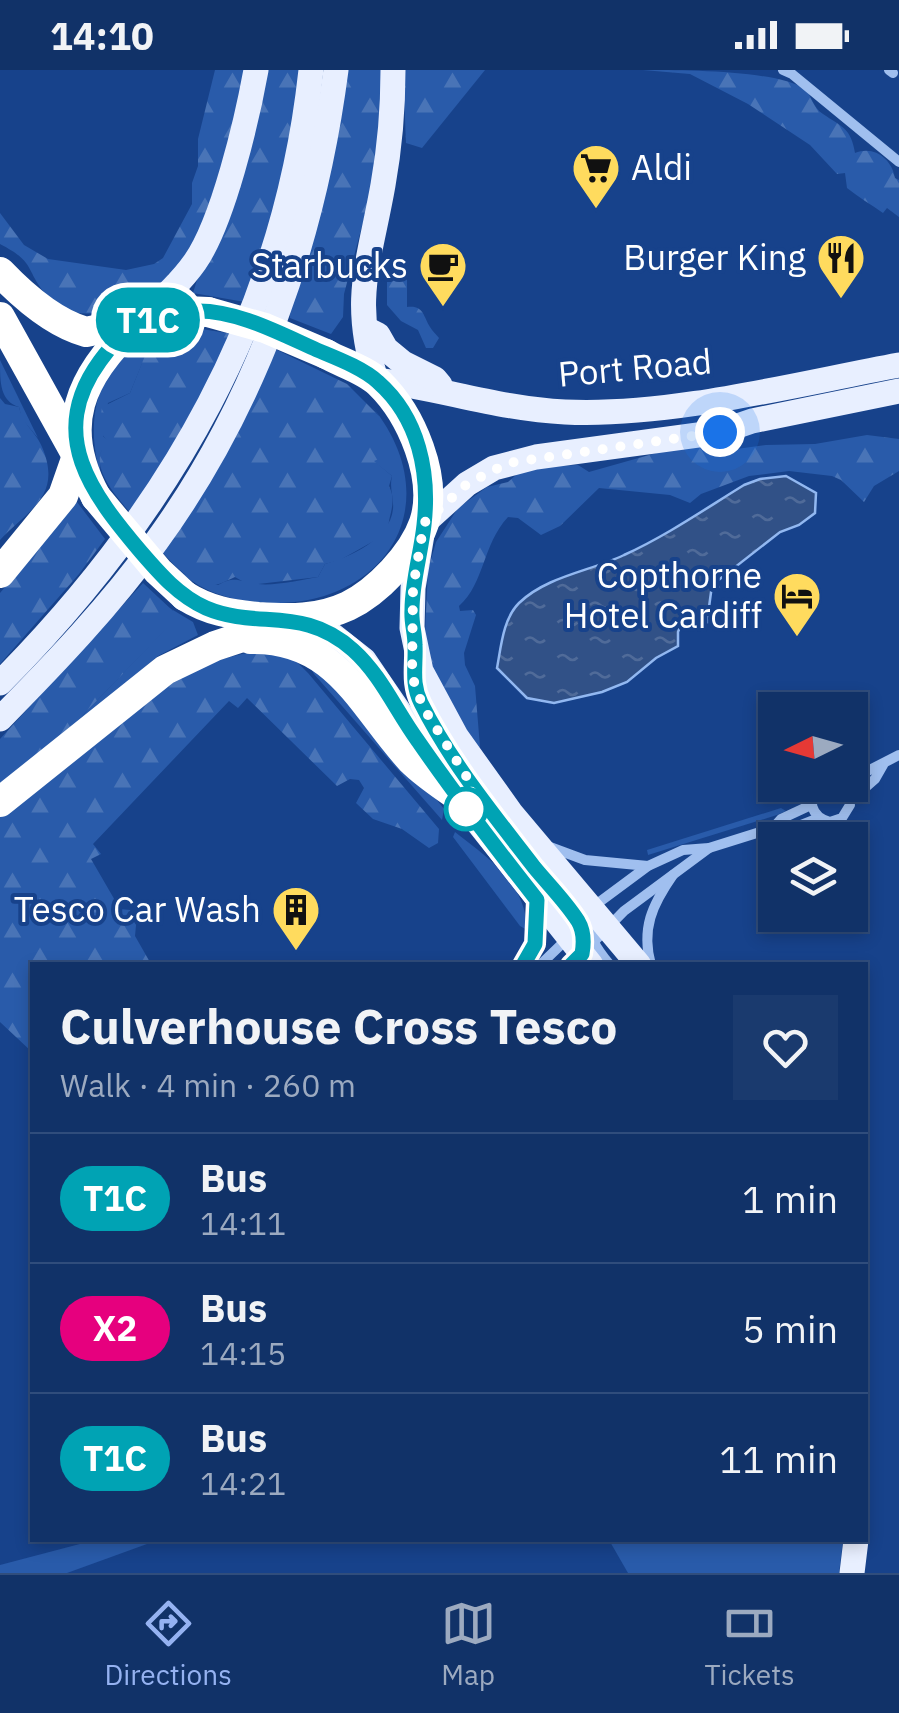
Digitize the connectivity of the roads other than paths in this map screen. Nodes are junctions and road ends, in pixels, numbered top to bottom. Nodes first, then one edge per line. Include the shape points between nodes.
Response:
1 (256, 70) edge
2 (311, 70) edge
3 (336, 70) edge
4 (393, 70) edge
5 (790, 71) edge
6 (899, 162) edge
7 (0, 272) edge
8 (0, 317) edge
9 (135, 324) junction
10 (366, 328) junction
11 (899, 365) edge
12 (376, 380) junction
13 (899, 391) edge
14 (447, 395) junction
15 (77, 456) junction
16 (424, 523) junction
17 (0, 573) edge
18 (294, 620) junction
19 (232, 640) junction
20 (415, 644) junction
21 (0, 684) edge
22 (0, 719) edge
23 (899, 755) edge
24 (884, 765) junction
25 (868, 769) edge
26 (868, 786) edge
27 (456, 796) junction
28 (0, 802) edge
29 (812, 802) edge
30 (850, 802) edge
31 (811, 805) junction
32 (819, 818) junction
33 (779, 822) edge
34 (809, 822) edge
35 (758, 833) edge
36 (531, 837) junction
37 (710, 848) junction
38 (648, 866) junction
39 (676, 870) junction
40 (537, 900) junction
41 (585, 940) edge
42 (526, 962) edge
43 (545, 962) edge
44 (607, 962) edge
45 (633, 962) edge
46 (651, 962) edge
47 (856, 1542) edge
48 (852, 1573) edge

1 - 9 main road via 203,248
2 - 21 main road via 279,234 250,318 204,417 109,562
3 - 22 main road via 297,257 226,430 157,541
4 - 10 main road via 391,136 363,276
5 - 6 street
7 - 9 highway via 74,328
8 - 15 highway
9 - 12 highway, bridge via 208,312 254,324
9 - 15 highway via 98,364 83,393
10 - 12 main road
10 - 14 main road
11 - 14 main road, Port Road via 629,410 556,411
12 - 14 main road, Port Road
12 - 16 highway via 417,440 425,474
13 - 16 main road, Port Road via 720,432 508,463 467,484
15 - 17 highway via 52,512
15 - 18 highway, bridge via 96,496 186,596 228,614
16 - 18 highway via 374,590 346,606
16 - 20 main road via 413,588
18 - 19 highway
18 - 27 main road via 326,630 364,660
19 - 27 highway via 278,641 324,658 414,764
19 - 28 highway via 165,670
20 - 36 main road via 421,671 456,736
20 - 41 street via 416,692 446,746
23 - 24 street
24 - 25 street
24 - 26 street
27 - 40 main road
29 - 31 street
30 - 32 street via 842,818
31 - 32 street
31 - 33 street
32 - 34 street
35 - 37 street
36 - 38 street via 585,860
36 - 41 main road
37 - 38 street via 683,850
37 - 39 street
38 - 41 street
39 - 41 street
39 - 46 street via 646,928
40 - 41 main road
40 - 42 street via 535,944
41 - 43 street
41 - 44 street
41 - 45 main road
47 - 48 main road

